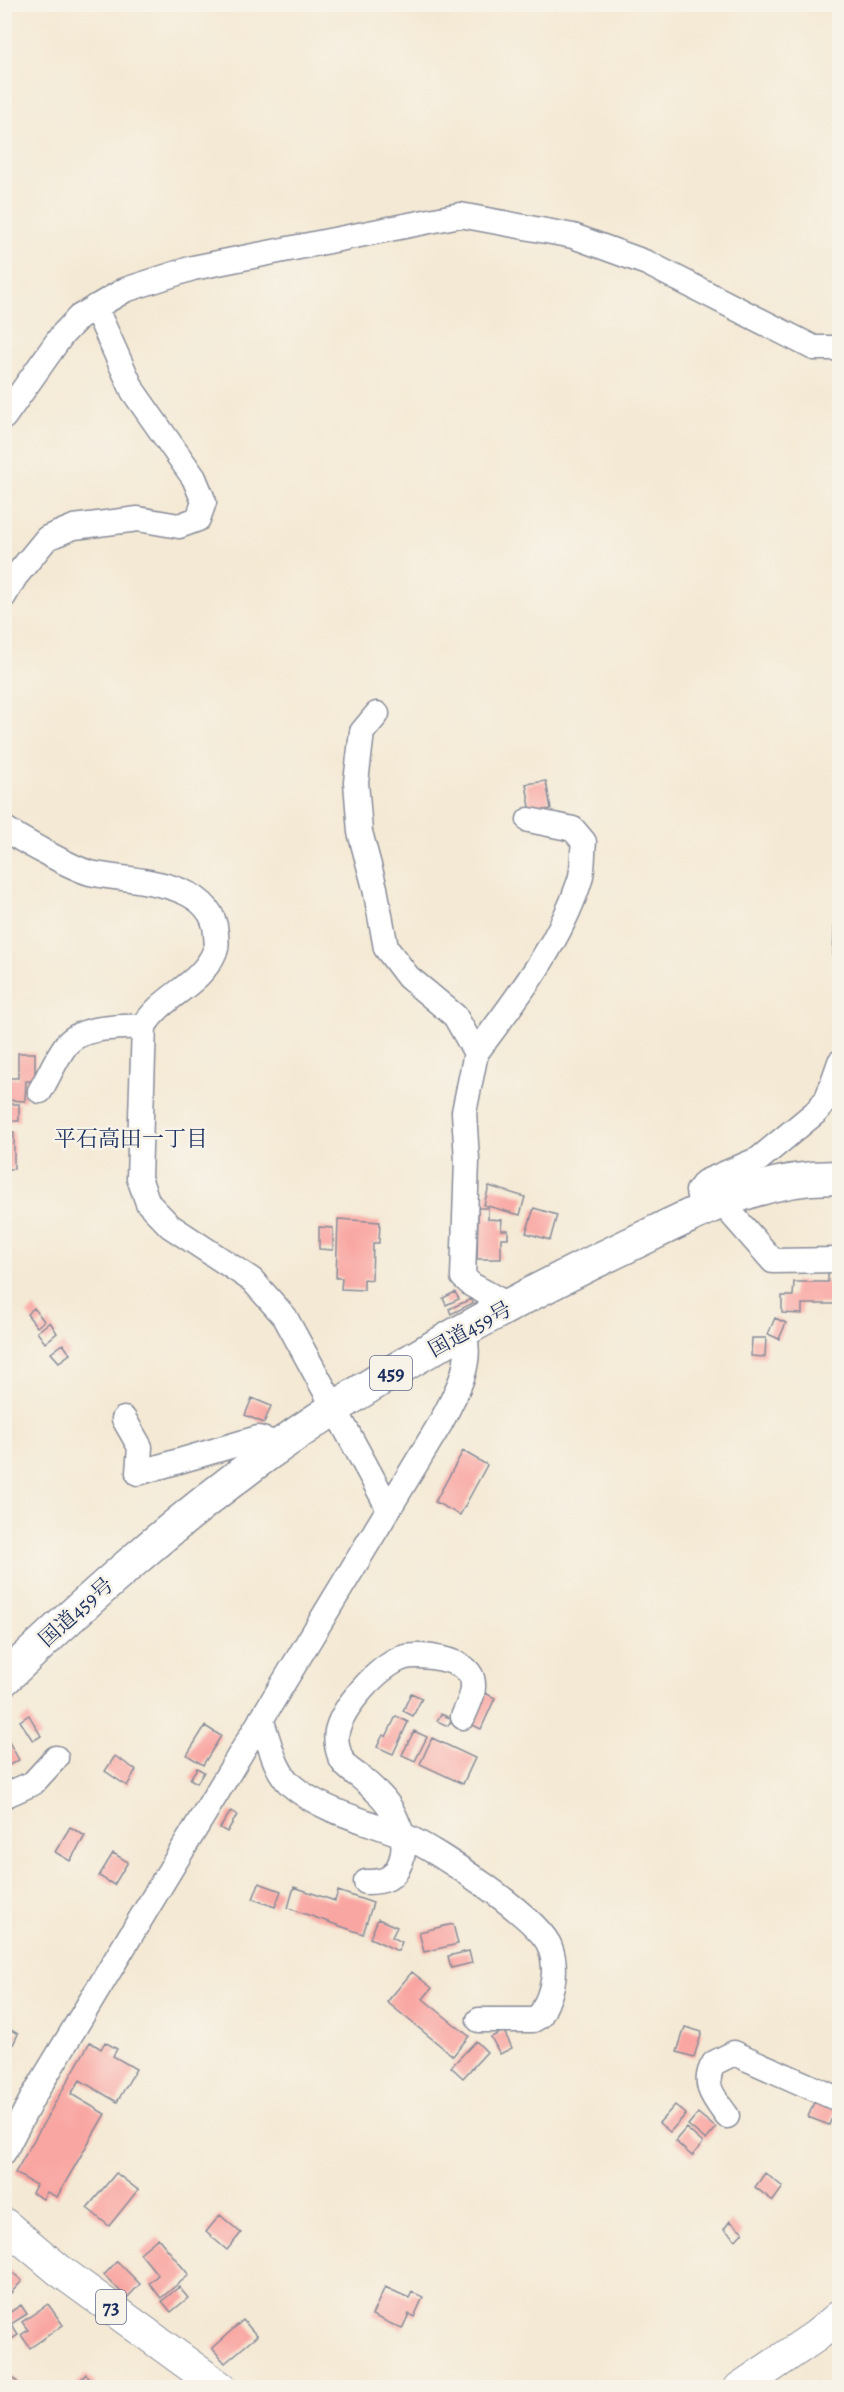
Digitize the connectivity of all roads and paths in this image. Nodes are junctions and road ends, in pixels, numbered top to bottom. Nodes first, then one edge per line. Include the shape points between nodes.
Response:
1 (95, 307) junction
2 (840, 348) edge
3 (4, 417) edge
4 (4, 596) edge
5 (377, 714) dead end
6 (529, 820) dead end
7 (4, 828) edge
8 (144, 1026) junction
9 (476, 1053) junction
10 (840, 1062) edge
11 (40, 1091) dead end
12 (840, 1178) edge
13 (712, 1207) junction
14 (837, 1260) dead end
15 (510, 1306) junction
16 (464, 1332) junction
17 (333, 1409) junction
18 (124, 1419) dead end
19 (281, 1445) junction
20 (388, 1508) junction
21 (4, 1679) edge
22 (463, 1717) dead end
23 (261, 1719) junction
24 (56, 1758) dead end
25 (4, 1796) edge
26 (404, 1836) junction
27 (366, 1882) dead end
28 (479, 2020) dead end
29 (840, 2100) edge
30 (727, 2116) dead end
31 (4, 2152) edge
32 (4, 2224) edge
33 (840, 2316) edge
34 (204, 2383) edge
35 (740, 2388) edge

1 - 2 street via 124,290 193,268 460,215 575,237 647,263 814,348
1 - 3 street via 62,335
1 - 4 street via 133,391 194,478 204,502 198,519 179,526 138,519 74,527 47,538
5 - 9 street via 362,732 356,782 360,832 386,948 408,977 455,1017
6 - 9 street via 573,829 584,842 580,882 535,972
7 - 8 street via 88,872 166,885 205,907 215,924 217,949 203,974 150,1016
8 - 11 street via 78,1035 67,1044
8 - 17 street via 139,1178 148,1203 170,1226 252,1280 285,1317
9 - 15 street via 464,1112 467,1160 463,1277
10 - 13 street via 827,1098 816,1112 759,1159 705,1182 698,1191
12 - 13 highway, 国道459号 / 459 via 789,1179
13 - 14 street via 773,1261
13 - 15 highway, 国道459号 / 459 via 601,1258
15 - 16 highway, 国道459号 / 459
16 - 17 highway, 国道459号 / 459
16 - 20 street via 468,1346 459,1388
17 - 19 highway, 国道459号 / 459
17 - 20 street
18 - 19 street via 140,1447 138,1473 258,1438
19 - 21 highway, 国道459号 / 459 via 155,1542
20 - 23 street
22 - 26 street via 473,1695 469,1671 444,1659 423,1656 402,1658 372,1679 346,1708 336,1733 343,1764 391,1805
23 - 26 street via 280,1771 306,1798
23 - 31 street via 34,2095
24 - 25 street via 33,1783
26 - 27 street via 402,1858 395,1873 386,1882
26 - 28 street via 435,1852 516,1908 549,1944 554,1984 540,2016 533,2020
29 - 30 street via 734,2053 714,2063 707,2078 709,2090
32 - 34 main road, 73
33 - 35 main road

